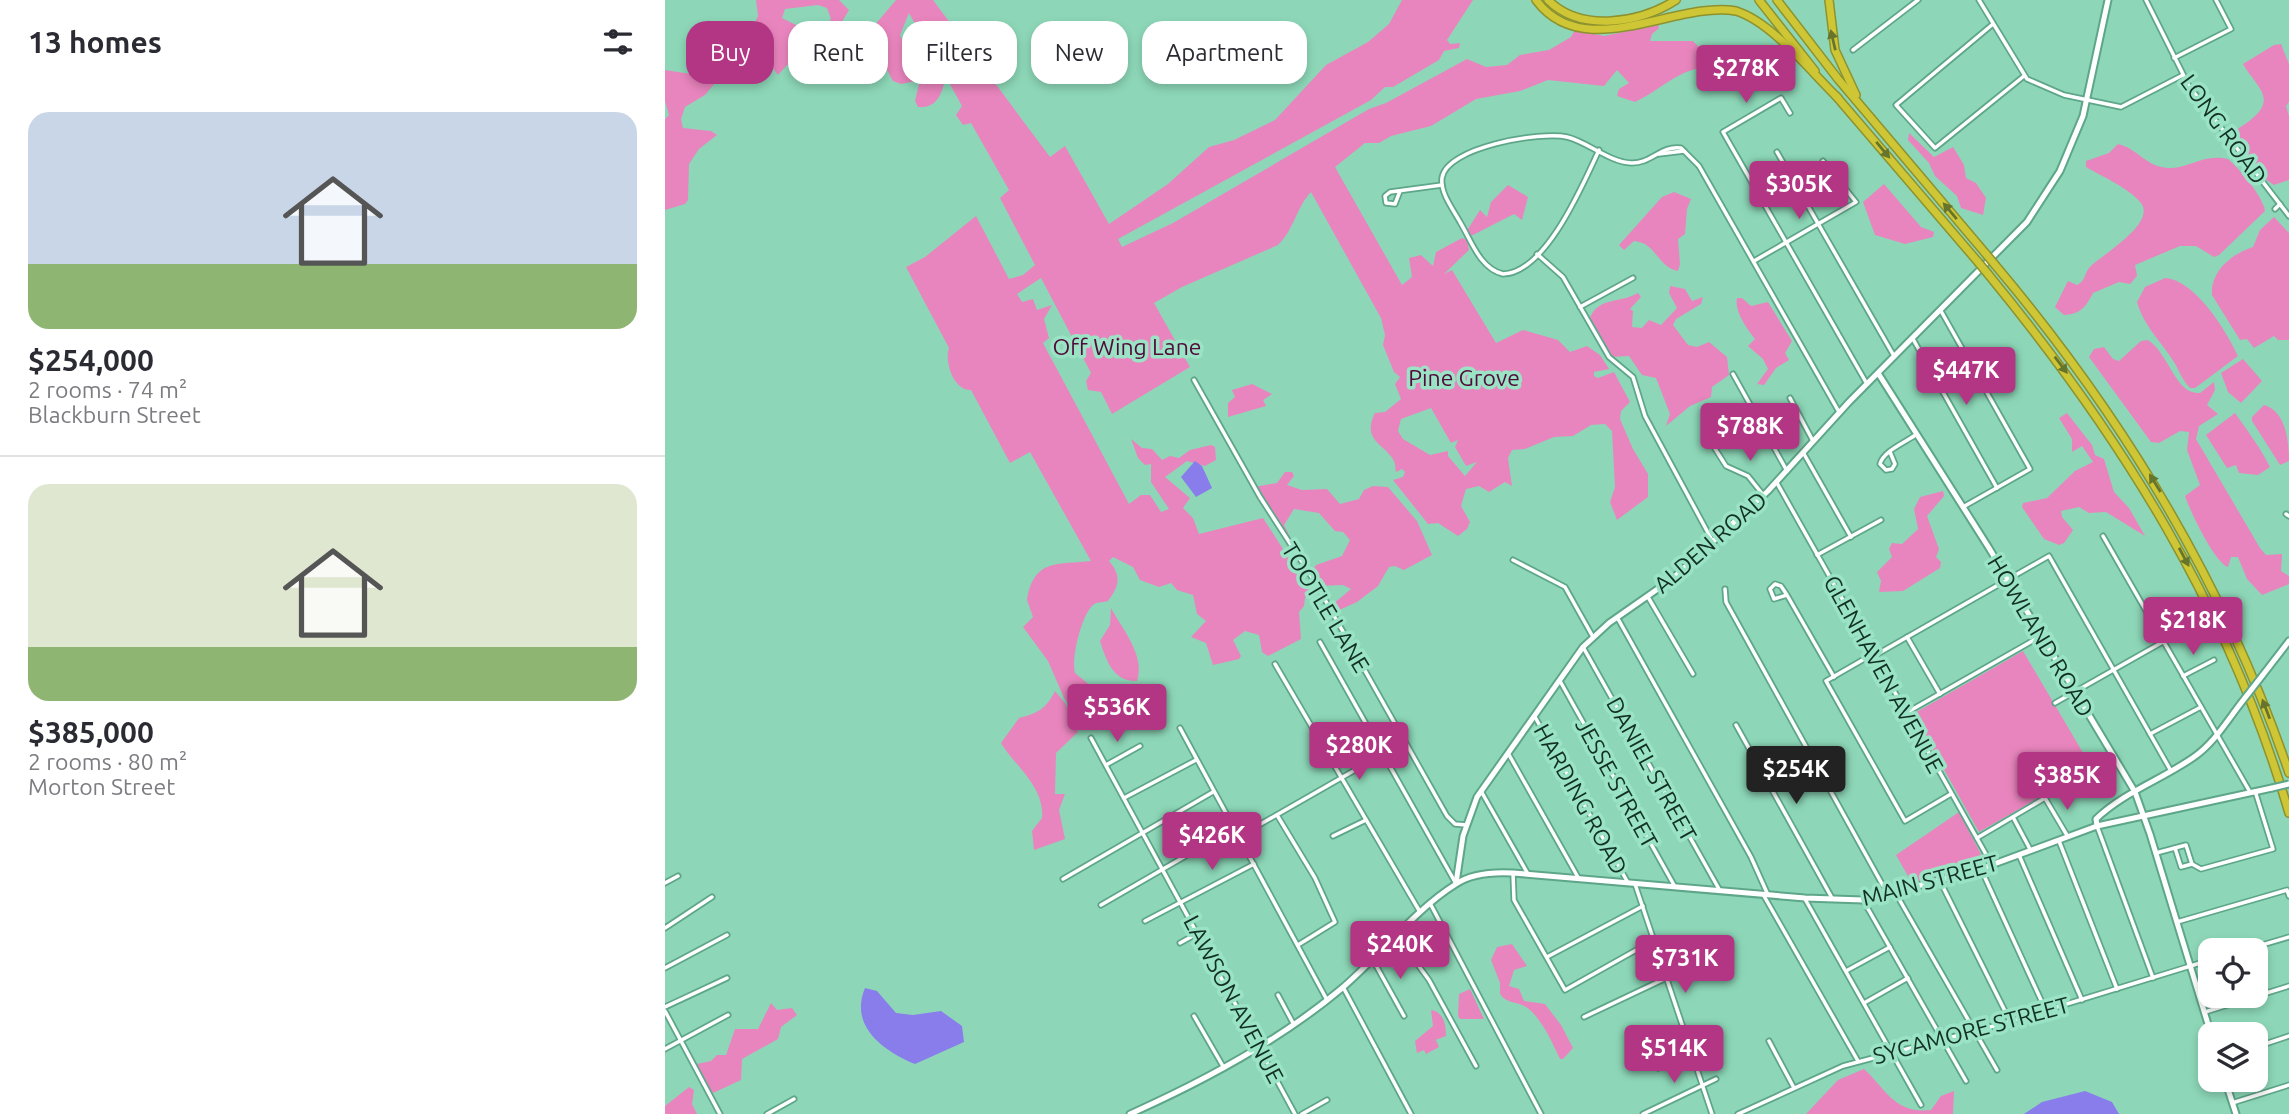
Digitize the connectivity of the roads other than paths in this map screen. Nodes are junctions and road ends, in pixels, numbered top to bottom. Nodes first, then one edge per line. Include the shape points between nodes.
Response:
1 (1536, 0) edge
2 (1548, 0) edge
3 (1676, 0) edge
4 (1759, 0) edge
5 (1777, 0) edge
6 (1829, 0) edge
7 (1918, 0) edge
8 (1979, 0) edge
9 (2108, 0) edge
10 (2146, 0) edge
11 (2216, 0) edge
12 (1993, 24) junction
13 (1853, 50) dead end
14 (2174, 58) junction
15 (2183, 75) junction
16 (2024, 76) junction
17 (1838, 98) junction
18 (2088, 101) junction
19 (1790, 113) dead end
20 (1871, 119) junction
21 (1599, 150) junction
22 (1777, 152) dead end
23 (1823, 161) dead end
24 (1442, 185) junction
25 (1400, 191) junction
26 (2280, 204) junction
27 (2275, 209) dead end
28 (2289, 216) edge
29 (1818, 224) junction
30 (1786, 243) junction
31 (1537, 254) junction
32 (1753, 261) junction
33 (1633, 278) dead end
34 (1580, 307) junction
35 (1941, 311) junction
36 (1913, 339) junction
37 (1894, 356) junction
38 (1878, 373) junction
39 (1733, 374) dead end
40 (1194, 380) dead end
41 (1867, 384) junction
42 (1790, 398) dead end
43 (1839, 412) junction
44 (1917, 435) junction
45 (1814, 443) junction
46 (1714, 447) dead end
47 (1890, 452) junction
48 (1804, 454) junction
49 (1788, 472) junction
50 (1777, 483) junction
51 (1997, 488) junction
52 (1764, 496) junction
53 (1963, 507) junction
54 (1881, 520) dead end
55 (2103, 536) dead end
56 (1851, 537) junction
57 (1713, 542) junction
58 (1817, 555) junction
59 (1513, 560) dead end
60 (2008, 580) junction
61 (1725, 589) dead end
62 (1787, 595) junction
63 (1648, 597) junction
64 (1617, 617) junction
65 (2175, 635) dead end
66 (2041, 636) junction
67 (1593, 637) junction
68 (1907, 637) junction
69 (2289, 641) edge
70 (1320, 642) dead end
71 (2162, 642) junction
72 (1583, 647) junction
73 (1873, 655) junction
74 (2214, 660) dead end
75 (1275, 664) dead end
76 (2113, 670) junction
77 (1693, 674) dead end
78 (2183, 676) junction
79 (1834, 677) junction
80 (1558, 679) junction
81 (2075, 692) junction
82 (1940, 694) junction
83 (2055, 703) dead end
84 (2201, 707) junction
85 (1906, 713) junction
86 (1533, 714) junction
87 (1736, 725) dead end
88 (1180, 729) dead end
89 (2150, 734) junction
90 (2218, 735) junction
91 (1091, 738) dead end
92 (1140, 746) dead end
93 (1507, 752) junction
94 (1383, 754) junction
95 (1196, 760) junction
96 (1106, 765) junction
97 (2171, 771) junction
98 (2289, 773) edge
99 (1343, 778) junction
100 (2289, 784) edge
101 (1481, 790) junction
102 (1213, 792) junction
103 (2134, 792) junction
104 (2253, 792) junction
105 (1951, 794) junction
106 (1124, 798) junction
107 (2289, 813) edge
108 (1277, 815) junction
109 (2144, 816) junction
110 (2013, 817) junction
111 (1366, 820) junction
112 (1466, 825) junction
113 (2097, 826) junction
114 (1143, 832) junction
115 (1237, 832) junction
116 (1333, 836) dead end
117 (2068, 837) junction
118 (1976, 838) junction
119 (2059, 841) junction
120 (2175, 848) junction
121 (2031, 851) junction
122 (2156, 853) junction
123 (2019, 855) junction
124 (1254, 864) junction
125 (2192, 864) junction
126 (1991, 866) junction
127 (1981, 869) junction
128 (1162, 870) junction
129 (1513, 873) junction
130 (1528, 874) junction
131 (678, 876) dead end
132 (1579, 878) junction
133 (1063, 879) dead end
134 (1940, 881) junction
135 (665, 883) edge
136 (1457, 883) junction
137 (1632, 883) junction
138 (1675, 887) junction
139 (2287, 890) edge
140 (1720, 891) junction
141 (1895, 892) junction
142 (1765, 895) junction
143 (1888, 895) junction
144 (2289, 896) edge
145 (712, 897) dead end
146 (1805, 898) junction
147 (1833, 900) junction
148 (1863, 900) junction
149 (1181, 902) junction
150 (1101, 905) dead end
151 (1431, 905) junction
152 (1643, 906) junction
153 (1421, 914) junction
154 (1145, 921) dead end
155 (2177, 922) junction
156 (665, 928) edge
157 (1198, 933) junction
158 (727, 935) dead end
159 (1397, 936) junction
160 (2289, 937) edge
161 (1654, 940) junction
162 (1180, 943) dead end
163 (2268, 943) edge
164 (1298, 945) junction
165 (1890, 947) junction
166 (1547, 957) junction
167 (1373, 959) junction
168 (1698, 963) dead end
169 (2198, 964) edge
170 (2190, 966) junction
171 (665, 968) edge
172 (1846, 971) junction
173 (727, 978) dead end
174 (1667, 978) junction
175 (1908, 978) junction
176 (2153, 978) junction
177 (2289, 986) edge
178 (1343, 987) junction
179 (2117, 989) junction
180 (1278, 995) dead end
181 (1327, 1000) junction
182 (2082, 1000) junction
183 (1864, 1003) junction
184 (665, 1009) edge
185 (2046, 1011) junction
186 (2204, 1012) junction
187 (728, 1016) dead end
188 (1194, 1016) dead end
189 (1404, 1016) dead end
190 (1584, 1017) dead end
191 (2010, 1021) junction
192 (2207, 1022) edge
193 (1293, 1023) junction
194 (1976, 1031) junction
195 (2289, 1036) edge
196 (1716, 1039) dead end
197 (1943, 1040) junction
198 (681, 1041) junction
199 (1769, 1041) dead end
200 (2268, 1043) edge
201 (1259, 1046) junction
202 (665, 1049) edge
203 (1690, 1049) junction
204 (1892, 1053) junction
205 (1858, 1061) junction
206 (1476, 1066) dead end
207 (1224, 1068) junction
208 (1658, 1068) dead end
209 (1997, 1070) dead end
210 (1716, 1079) dead end
211 (1966, 1081) dead end
212 (2289, 1085) edge
213 (1702, 1086) junction
214 (1794, 1088) junction
215 (2229, 1092) edge
216 (794, 1099) dead end
217 (1327, 1100) dead end
218 (2232, 1103) junction
219 (1921, 1105) dead end
220 (719, 1114) edge
221 (767, 1114) edge
222 (1130, 1114) edge
223 (1295, 1114) edge
224 (1302, 1114) edge
225 (1411, 1114) edge
226 (1541, 1114) edge
227 (1643, 1114) edge
228 (1712, 1114) edge
229 (1738, 1114) edge
230 (2236, 1114) edge

1 - 17 highway via 1560,20 1596,27 1622,26 1705,7 1742,13 1769,31
2 - 3 highway via 1574,17 1605,21 1640,16
4 - 17 highway
5 - 20 highway
20 -> 6 highway via 1838,60 1830,32
7 - 13 street
8 - 12 street
9 - 18 main road, ALDEN ROAD
10 - 14 street, LONG ROAD
11 - 14 street via 2231,29
12 - 16 street
12 - 16 street via 1896,105 1934,148
14 - 15 street, LONG ROAD
15 - 18 street via 2125,107
15 - 26 street, LONG ROAD
16 - 18 street
17 -> 107 highway, bridge via 1988,274 2091,406 2179,548 2227,642
18 - 35 main road, ALDEN ROAD via 2069,152 2035,212
19 - 30 street via 1781,98 1723,132
98 -> 20 highway, bridge via 2235,633 2159,489 2085,376
21 - 24 street via 1563,136 1529,136 1457,157 1445,169
21 - 31 street via 1570,213
21 - 32 street via 1633,163 1671,148 1683,151 1696,161
22 - 29 street
23 - 29 street via 1856,202
24 - 25 street
24 - 31 street via 1491,270 1517,272
25 - 25 street via 1395,204 1385,202 1387,193
26 - 27 street
26 - 28 street, LONG ROAD
29 - 30 street
29 - 37 street
30 - 32 street
30 - 41 street
31 - 34 street via 1561,275
32 - 43 street
33 - 34 street
34 - 57 street via 1609,357 1636,382 1645,416
35 - 36 main road, ALDEN ROAD
35 - 51 street via 2030,469
36 - 37 main road, ALDEN ROAD
36 - 51 street
37 - 38 main road, ALDEN ROAD
38 - 41 main road, ALDEN ROAD
38 - 44 main road, HOWLAND ROAD
39 - 49 street
40 - 112 street, TOOTLE LANE via 1447,816 1455,824
41 - 43 main road, ALDEN ROAD
42 - 45 street
43 - 45 main road, ALDEN ROAD
44 - 47 street
44 - 53 main road, HOWLAND ROAD
45 - 48 main road, ALDEN ROAD
46 - 52 street via 1726,466 1748,476
47 - 47 street via 1880,461 1887,470 1895,464
48 - 49 main road, ALDEN ROAD
48 - 56 street
49 - 50 main road, ALDEN ROAD
50 - 52 main road, ALDEN ROAD
50 - 58 street, GLENHAVEN AVENUE
51 - 53 street
52 - 57 main road, ALDEN ROAD
53 - 60 main road, HOWLAND ROAD
54 - 56 street
55 - 71 street
56 - 58 street
57 - 63 main road, ALDEN ROAD
58 - 73 street, GLENHAVEN AVENUE
59 - 67 street via 1565,587
60 - 66 main road, HOWLAND ROAD
60 - 68 street
60 - 76 street via 2049,556
61 - 143 street via 1725,602
62 - 62 street via 1776,599 1769,591 1779,585
62 - 79 street
63 - 64 main road, ALDEN ROAD
63 - 77 street
64 - 67 main road, ALDEN ROAD
64 - 142 street via 1745,846
65 - 71 street
66 - 81 main road, HOWLAND ROAD
66 - 82 street
67 - 72 main road, ALDEN ROAD
68 - 73 street
68 - 82 street
69 - 90 main road, bridge
70 - 94 street
71 - 76 street
71 - 78 street
72 - 80 main road, ALDEN ROAD
72 - 140 street, DANIEL STREET
73 - 79 street
73 - 85 street, GLENHAVEN AVENUE
74 - 78 street
75 - 99 street
76 - 81 street
76 - 89 street
78 - 84 street
79 - 105 street via 1826,681 1905,821
80 - 86 main road, ALDEN ROAD
80 - 138 street, JESSE STREET
81 - 83 street
81 - 103 main road, HOWLAND ROAD
82 - 85 street
84 - 89 street
84 - 90 street
85 - 105 street, GLENHAVEN AVENUE
86 - 93 main road, ALDEN ROAD
86 - 137 street, HARDING ROAD
87 - 147 street
88 - 95 street
89 - 97 street
90 - 97 main road
90 - 104 street
91 - 96 street, LAWSON AVENUE
92 - 96 street
93 - 101 main road, ALDEN ROAD
93 - 132 street
94 - 99 street
94 - 136 street
95 - 102 street
95 - 106 street
96 - 106 street, LAWSON AVENUE
97 - 103 main road
99 - 108 street
99 - 111 street
100 - 104 main road, MAIN STREET, bridge
101 - 112 main road, ALDEN ROAD
101 - 130 street
102 - 114 street
102 - 115 street
103 - 109 main road, HOWLAND ROAD
103 - 113 main road via 2101,815
104 - 109 main road, MAIN STREET
104 - 125 street via 2273,849 2210,868
105 - 118 street, GLENHAVEN AVENUE
106 - 114 street, LAWSON AVENUE
108 - 115 street
108 - 164 street via 1335,921
109 - 113 main road, MAIN STREET
109 - 122 main road, HOWLAND ROAD
110 - 117 street via 2045,798
110 - 118 street
110 - 121 street
111 - 116 street
111 - 153 street
112 - 136 main road, ALDEN ROAD
113 - 117 main road, MAIN STREET
113 - 176 street
114 - 128 street, LAWSON AVENUE
114 - 133 street
115 - 124 street
115 - 128 street
117 - 119 main road, MAIN STREET
118 - 126 street, GLENHAVEN AVENUE
119 - 121 main road, MAIN STREET
119 - 179 street
120 - 122 street
120 - 125 street via 2186,845
120 - 125 street via 2181,867
121 - 123 main road, MAIN STREET
122 - 155 main road, HOWLAND ROAD
123 - 126 main road, MAIN STREET
123 - 182 street
124 - 149 street
124 - 164 street
126 - 127 main road, MAIN STREET
127 - 134 main road, MAIN STREET
127 - 185 street
128 - 149 street, LAWSON AVENUE
128 - 150 street
129 - 130 main road, MAIN STREET
129 - 136 main road, MAIN STREET
129 - 166 street via 1512,895
130 - 132 main road, MAIN STREET
131 - 135 street
132 - 137 main road, MAIN STREET
134 - 141 main road, MAIN STREET
134 - 191 street
136 - 151 main road
137 - 138 main road, MAIN STREET
137 - 152 street, HARDING ROAD
138 - 140 main road, MAIN STREET
139 - 144 street
139 - 155 street
140 - 142 main road, MAIN STREET
141 - 143 main road, MAIN STREET
141 - 194 street
142 - 146 main road, MAIN STREET
142 - 205 street
143 - 148 main road, MAIN STREET
145 - 156 street
146 - 147 main road, MAIN STREET
146 - 172 street
147 - 148 main road, MAIN STREET
148 - 165 street
149 - 154 street
149 - 157 street, LAWSON AVENUE
151 - 153 main road
151 - 226 street
152 - 161 street, HARDING ROAD
152 - 166 street
153 - 159 main road
155 - 170 main road, HOWLAND ROAD
157 - 162 street
157 - 201 street, LAWSON AVENUE
158 - 171 street
159 - 167 main road
159 - 206 street via 1431,984
160 - 163 street
161 - 166 street via 1565,990
161 - 174 street, HARDING ROAD
164 - 181 street
165 - 172 street
165 - 175 street
167 - 178 main road
167 - 189 street
168 - 174 street
169 - 170 street, SYCAMORE STREET
170 - 176 street, SYCAMORE STREET
170 - 186 main road, HOWLAND ROAD
172 - 183 street
173 - 184 street
174 - 190 street
174 - 203 street, HARDING ROAD
175 - 183 street
175 - 197 street
176 - 179 street, SYCAMORE STREET
177 - 186 street
178 - 181 main road
178 - 225 street
179 - 182 street, SYCAMORE STREET
180 - 193 street
181 - 193 main road
182 - 185 street, SYCAMORE STREET
183 - 204 street
184 - 198 street
185 - 191 street, SYCAMORE STREET
186 - 192 main road, HOWLAND ROAD
187 - 198 street
188 - 207 street
191 - 194 street, SYCAMORE STREET
193 - 201 main road
194 - 197 street, SYCAMORE STREET
194 - 209 street
195 - 200 street
196 - 203 street
197 - 204 street, SYCAMORE STREET
197 - 211 street
198 - 202 street
198 - 220 street
199 - 214 street
201 - 207 main road
201 - 223 street, LAWSON AVENUE
203 - 208 street
203 - 213 street, HARDING ROAD
204 - 205 street, SYCAMORE STREET
204 - 219 street
205 - 214 street, SYCAMORE STREET
207 - 222 main road
210 - 213 street
212 - 218 street
213 - 227 street
213 - 228 street, HARDING ROAD
214 - 229 street, SYCAMORE STREET
215 - 218 main road
216 - 221 street
217 - 224 street
218 - 230 main road

